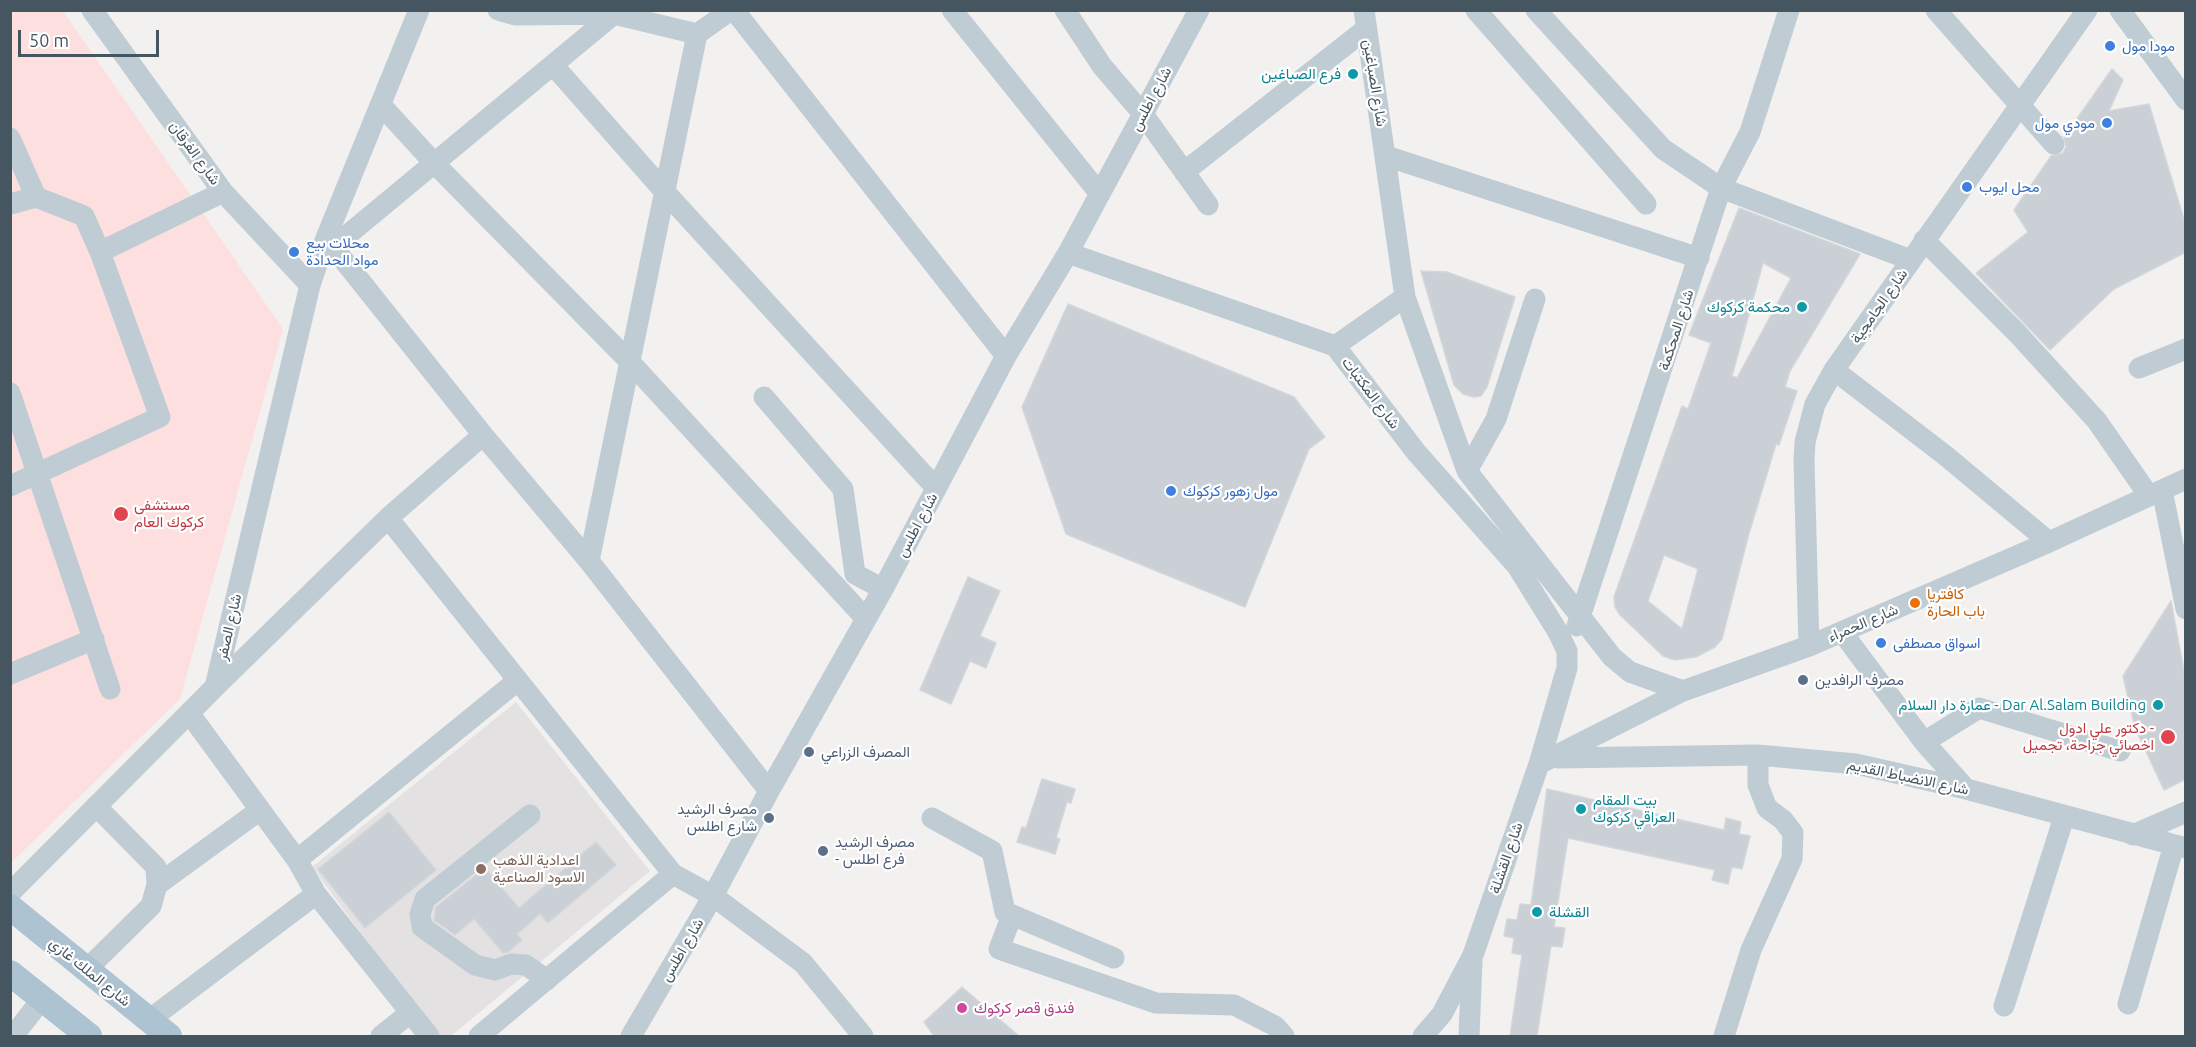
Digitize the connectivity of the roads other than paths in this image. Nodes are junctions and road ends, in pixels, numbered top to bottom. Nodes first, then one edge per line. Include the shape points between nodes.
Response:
1 (92, 10) edge
2 (418, 10) edge
3 (733, 10) edge
4 (952, 10) edge
5 (1065, 10) edge
6 (1199, 10) edge
7 (1476, 10) edge
8 (1536, 10) edge
9 (1790, 10) edge
10 (1936, 10) edge
11 (2087, 10) edge
12 (2120, 10) edge
13 (510, 12) edge
14 (614, 14) junction
15 (1365, 20) edge
16 (696, 34) junction
17 (553, 65) junction
18 (2186, 100) edge
19 (2019, 104) junction
20 (381, 105) junction
21 (1143, 114) junction
22 (10, 138) edge
23 (2054, 144) dead end
24 (1386, 156) junction
25 (435, 164) junction
26 (1184, 172) junction
27 (1721, 188) junction
28 (223, 192) junction
29 (664, 192) junction
30 (1100, 194) junction
31 (36, 196) junction
32 (10, 204) edge
33 (1646, 204) dead end
34 (1208, 205) dead end
35 (1924, 240) junction
36 (329, 243) junction
37 (100, 252) junction
38 (1068, 253) junction
39 (1699, 258) junction
40 (1911, 260) junction
41 (310, 285) junction
42 (1405, 297) junction
43 (1535, 299) dead end
44 (1335, 346) junction
45 (2186, 349) edge
46 (1006, 356) junction
47 (630, 362) junction
48 (2139, 368) dead end
49 (1834, 370) junction
50 (10, 393) edge
51 (764, 397) dead end
52 (483, 435) junction
53 (1467, 471) junction
54 (37, 476) junction
55 (2186, 479) edge
56 (10, 486) edge
57 (936, 488) junction
58 (2156, 493) junction
59 (388, 518) junction
60 (2049, 542) junction
61 (589, 561) junction
62 (883, 589) junction
63 (2186, 609) edge
64 (1581, 617) junction
65 (866, 619) junction
66 (1842, 632) junction
67 (93, 639) junction
68 (1809, 646) junction
69 (1567, 660) junction
70 (10, 674) edge
71 (517, 681) junction
72 (215, 687) junction
73 (110, 689) dead end
74 (1683, 692) junction
75 (189, 713) junction
76 (1924, 742) junction
77 (2120, 751) dead end
78 (1758, 755) junction
79 (1545, 761) junction
80 (1966, 789) junction
81 (769, 791) junction
82 (96, 806) junction
83 (260, 810) junction
84 (2186, 812) edge
85 (530, 815) dead end
86 (2064, 817) junction
87 (932, 818) dead end
88 (2133, 835) junction
89 (2180, 846) edge
90 (297, 860) junction
91 (673, 874) junction
92 (157, 885) junction
93 (10, 893) edge
94 (316, 894) junction
95 (713, 896) junction
96 (10, 907) edge
97 (1012, 915) junction
98 (1473, 954) junction
99 (1114, 958) dead end
100 (87, 969) junction
101 (10, 973) edge
102 (547, 980) junction
103 (42, 999) junction
104 (2128, 1004) dead end
105 (2004, 1006) dead end
106 (410, 1013) junction
107 (148, 1020) junction
108 (13, 1036) edge
109 (89, 1036) edge
110 (169, 1036) edge
111 (381, 1036) edge
112 (429, 1036) edge
113 (479, 1036) edge
114 (632, 1036) edge
115 (863, 1036) edge
116 (1284, 1036) edge
117 (1423, 1036) edge
118 (1469, 1036) edge
119 (1724, 1036) edge

1 - 28 street, شارع الفرقان
2 - 20 street, شارع الصفر
3 - 16 street
3 - 46 street
4 - 30 street
5 - 21 street via 1102,66
6 - 21 street, شارع اطلس
7 - 33 street
8 - 27 street via 1663,149
9 - 27 street, شارع المحكمة via 1750,132
10 - 19 street
11 - 19 street, شارع الجامجية
12 - 18 street
13 - 14 street
14 - 16 street
14 - 17 street
15 - 24 street, شارع الصباغين
15 - 26 street
16 - 29 street
17 - 25 street
17 - 29 street
19 - 23 street
19 - 35 street, شارع الجامجية
20 - 25 street
20 - 36 street, شارع الصفر
21 - 26 street
21 - 30 street, شارع اطلس
22 - 31 street
24 - 39 street
24 - 42 street
25 - 36 street
25 - 47 street
26 - 34 street
27 - 39 street, شارع المحكمة
27 - 40 street
28 - 37 street
28 - 41 street, شارع الفرقان
29 - 47 street
29 - 57 street
30 - 38 street, شارع اطلس
31 - 32 street
31 - 37 street via 84,216
35 - 40 street, شارع الجامجية
35 - 58 street via 2017,333
36 - 41 street, شارع الصفر
36 - 52 street
37 - 54 street via 160,417
38 - 44 street, شارع المكتبات
38 - 46 street, شارع اطلس
39 - 64 street, شارع المحكمة
40 - 49 street, شارع الجامجية
41 - 72 street, شارع الصفر
42 - 44 street
42 - 53 street
43 - 53 street via 1496,418
44 - 69 street, شارع المكتبات via 1416,452 1517,566 1548,613
45 - 48 street
46 - 57 street, شارع اطلس
47 - 61 street
47 - 65 street
49 - 60 street
49 - 68 street, شارع الجامجية via 1815,404 1805,442
50 - 54 street
51 - 62 street via 843,489 855,574
52 - 59 street
52 - 61 street
53 - 64 street
54 - 56 street
54 - 67 street
55 - 58 street, شارع الحمراء
57 - 62 street, شارع اطلس
58 - 60 street, شارع الحمراء
58 - 63 street
59 - 71 street
59 - 72 street
60 - 66 street, شارع الحمراء
61 - 81 street
62 - 65 street, شارع اطلس
64 - 69 street, شارع المحكمة
64 - 74 street via 1612,657 1630,672
65 - 81 street, شارع اطلس
66 - 68 street, شارع الحمراء
66 - 76 street
67 - 70 street
67 - 73 street
68 - 74 street, شارع الحمراء
69 - 79 street, شارع القشلة
71 - 90 street
71 - 91 street
72 - 75 street
74 - 79 street, شارع الحمراء
75 - 82 street
75 - 83 street
76 - 77 street via 1978,708
76 - 80 street
78 - 79 street, شارع الانضباط القديم
78 - 80 street, شارع الانضباط القديم via 1856,764
78 - 119 street via 1758,785 1767,808 1793,833 1792,859 1751,950
79 - 98 street, شارع القشلة
80 - 86 street, شارع الانضباط القديم
81 - 95 street, شارع اطلس
82 - 92 street via 156,867
82 - 93 street
83 - 90 street
83 - 92 street
84 - 88 street
85 - 102 street via 425,899 420,914 422,927 475,965 495,970 511,964 526,965
86 - 88 street, شارع الانضباط القديم
86 - 105 street
87 - 97 street via 992,851 1005,912
88 - 89 street, شارع الانضباط القديم
89 - 104 street
90 - 94 street
91 - 95 street
91 - 102 street
92 - 100 street via 151,906
94 - 106 street
94 - 107 street
95 - 114 street, شارع اطلس
95 - 115 street via 802,963
96 - 100 main road, شارع الملك غازي
97 - 99 street
97 - 116 street via 999,949 1156,1003 1234,1005 1275,1026
98 - 117 street, شارع القشلة via 1442,1014
98 - 118 street
100 - 107 main road, شارع الملك غازي
101 - 103 main road
102 - 113 street
103 - 108 street
103 - 109 main road
106 - 111 street
106 - 112 street
107 - 110 main road, شارع الملك غازي

